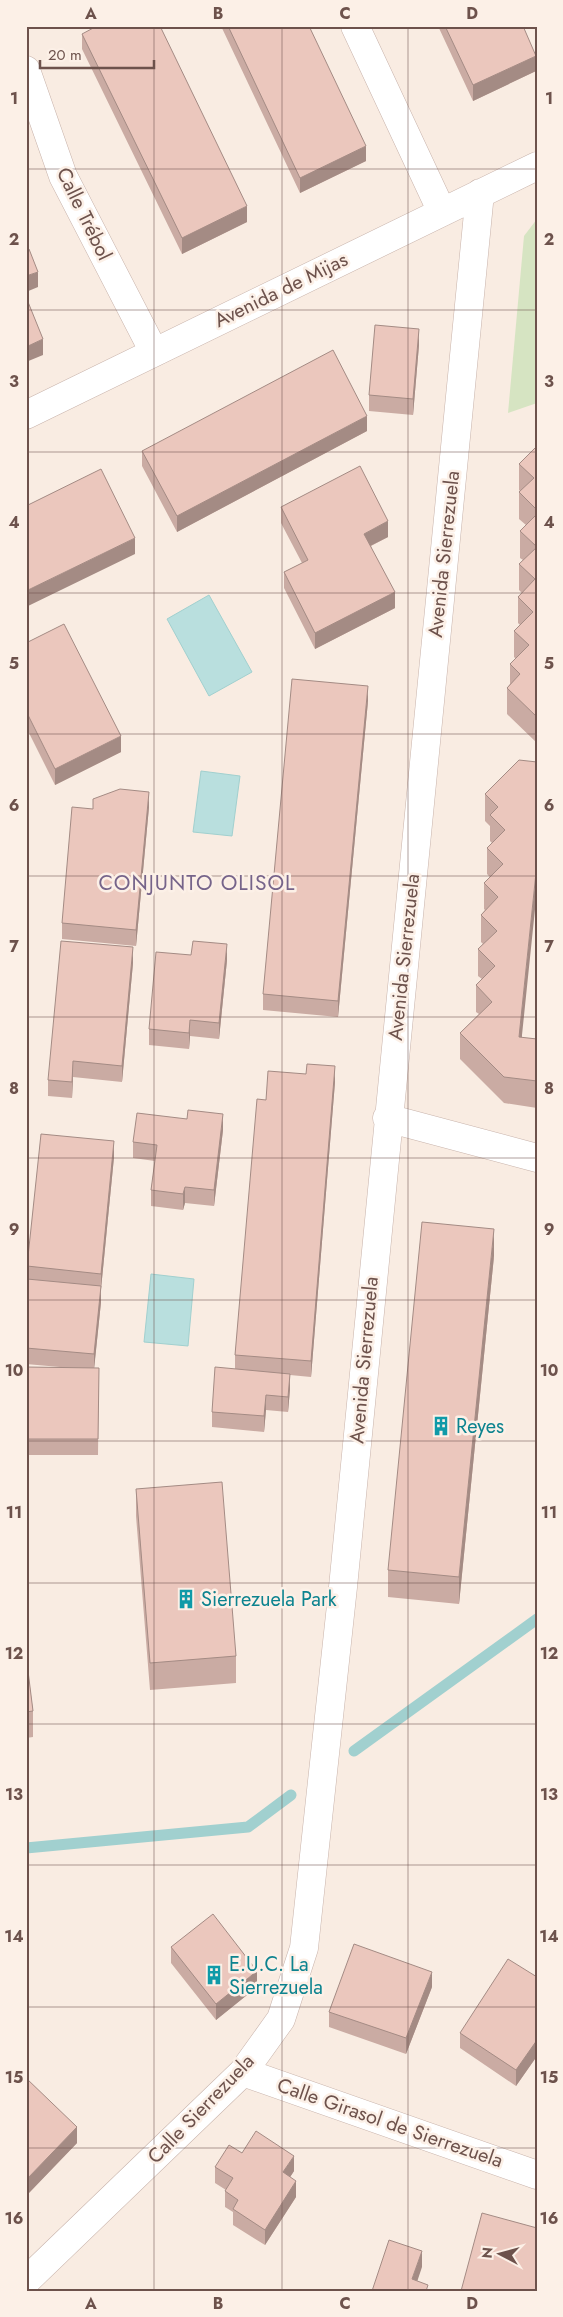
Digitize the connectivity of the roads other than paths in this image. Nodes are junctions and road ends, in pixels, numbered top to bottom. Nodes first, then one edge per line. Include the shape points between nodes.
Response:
1 (355, 26) edge
2 (26, 70) edge
3 (537, 166) edge
4 (480, 193) junction
5 (442, 212) junction
6 (154, 352) junction
7 (26, 415) edge
8 (388, 1118) junction
9 (537, 1158) edge
10 (329, 1720) joint
11 (243, 2072) junction
12 (537, 2175) edge
13 (26, 2281) edge

1 - 5 street
2 - 6 street, Calle Trébol via 63,176
3 - 4 street, Avenida de Mijas
4 - 5 street, Avenida de Mijas
4 - 8 street, Avenida Sierrezuela
5 - 6 street, Avenida de Mijas
6 - 7 street, Avenida de Mijas
8 - 9 street
8 - 10 street, Avenida Sierrezuela
10 - 11 street, Calle Sierrezuela via 304,1948 281,2019
11 - 12 street, Calle Girasol de Sierrezuela
11 - 13 street, Calle Sierrezuela

